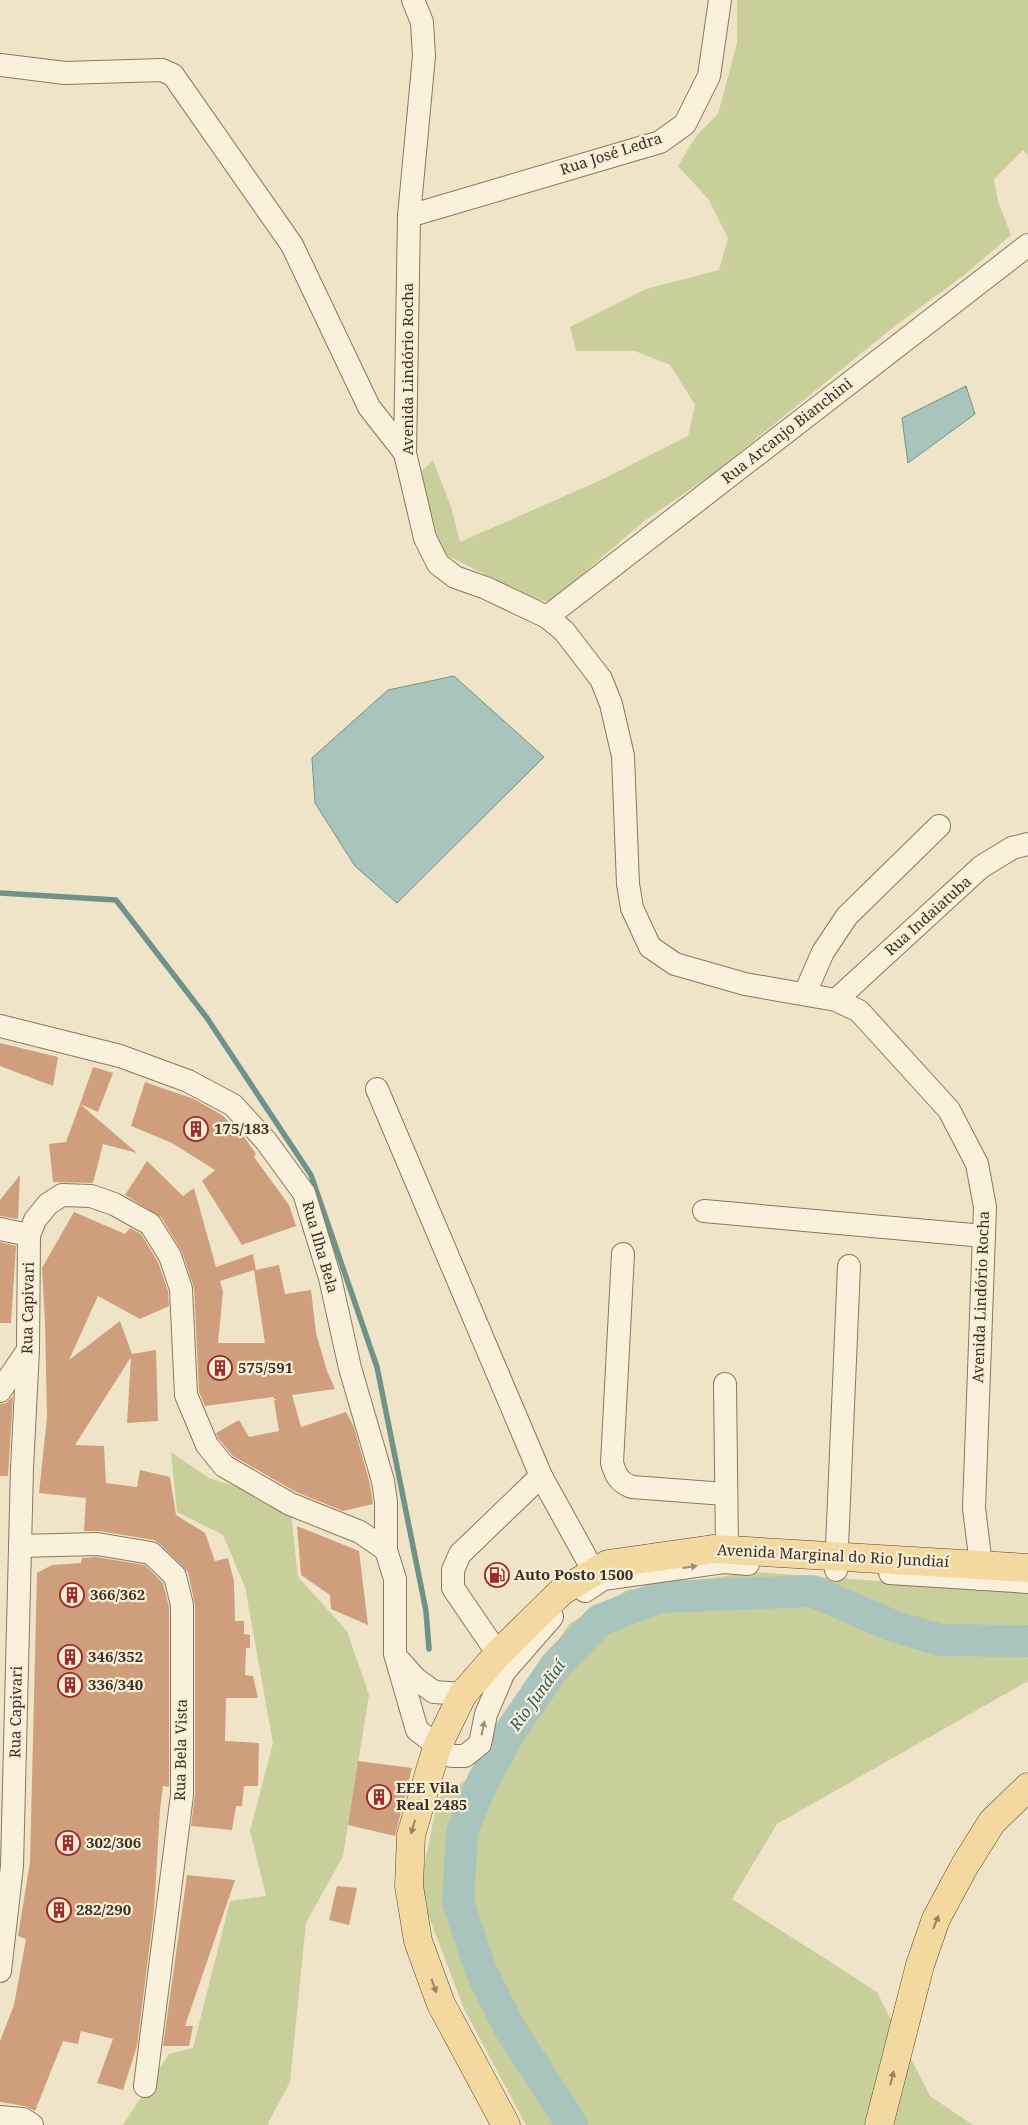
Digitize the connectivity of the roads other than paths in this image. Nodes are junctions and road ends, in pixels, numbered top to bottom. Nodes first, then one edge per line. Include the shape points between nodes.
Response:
1 (413, 0) edge
2 (720, 0) edge
3 (0, 65) edge
4 (409, 216) junction
5 (1028, 245) edge
6 (405, 453) junction
7 (546, 617) junction
8 (939, 826) dead end
9 (1028, 844) edge
10 (805, 993) junction
11 (836, 1000) junction
12 (0, 1026) edge
13 (376, 1088) dead end
14 (704, 1211) dead end
15 (0, 1229) edge
16 (29, 1235) junction
17 (984, 1236) junction
18 (623, 1254) dead end
19 (849, 1266) dead end
20 (28, 1350) junction
21 (725, 1384) dead end
22 (0, 1391) edge
23 (541, 1476) junction
24 (725, 1494) junction
25 (20, 1546) junction
26 (386, 1550) junction
27 (726, 1556) junction
28 (836, 1563) junction
29 (1028, 1568) edge
30 (980, 1572) junction
31 (594, 1578) junction
32 (1028, 1582) edge
33 (9, 1643) edge
34 (395, 1654) junction
35 (501, 1663) junction
36 (434, 1692) junction
37 (463, 1694) junction
38 (415, 1724) junction
39 (8, 1739) edge
40 (437, 1747) junction
41 (1028, 1787) edge
42 (1, 1964) edge
43 (145, 2086) dead end
44 (0, 2116) edge
45 (32, 2125) edge
46 (506, 2125) edge
47 (879, 2125) edge

1 - 4 street, Avenida Lindório Rocha via 422,22 424,56
2 - 4 street, Rua José Ledra via 709,76 685,124 660,142
3 - 6 street via 65,73 162,70 174,76 292,244 369,407
4 - 6 street, Avenida Lindório Rocha
5 - 7 street, Rua Arcanjo Bianchini
6 - 7 street, Avenida Lindório Rocha via 425,538 438,564 455,576
7 - 10 street, Avenida Lindório Rocha via 564,631 601,679 611,704 623,756 629,892 632,908 650,948 675,964 745,984
8 - 10 street via 847,916 823,952
9 - 11 street, Rua Indaiatuba via 1012,848 981,867
10 - 11 street, Avenida Lindório Rocha
11 - 17 street, Avenida Lindório Rocha via 859,1011 949,1110 977,1164 985,1207
12 - 26 street, Rua Ilha Bela via 120,1056 188,1081 233,1105 266,1141 304,1193 330,1278 350,1368 383,1481
13 - 23 street
14 - 17 street
15 - 16 street
16 - 20 street, Rua Capivari
16 - 26 street, Rua Capivari via 35,1220 48,1204 62,1195 91,1196 114,1204 150,1224 170,1256 182,1289 186,1395 207,1445 224,1466 290,1504 360,1532
17 - 30 street, Avenida Lindório Rocha via 974,1508
18 - 24 street via 612,1463 615,1475 632,1487
19 - 28 street
20 - 22 street
20 - 25 street, Rua Capivari
21 - 24 street
23 - 31 street
23 - 35 street via 460,1554 453,1570 453,1588
24 - 27 street
25 - 33 street, Rua Capivari
25 - 43 street, Rua Bela Vista via 97,1544 151,1553 175,1576 182,1605 182,1795
26 - 34 street, Rua Ilha Bela via 395,1579
27 - 28 main road, Avenida Marginal do Rio Jundiaí
27 - 31 main road, Avenida Marginal do Rio Jundiaí via 713,1549 608,1564
28 - 30 main road, Avenida Marginal do Rio Jundiaí
29 - 30 main road, Avenida Marginal do Rio Jundiaí
30 - 32 street
31 - 35 main road, Avenida Marginal do Rio Jundiaí via 562,1591
33 - 39 street, Rua Capivari
34 - 36 street via 416,1679
34 - 38 street, Rua Ilha Bela
35 - 37 main road, Avenida Marginal do Rio Jundiaí
40 -> 35 street, Rua Ilha Bela via 451,1756 465,1756 480,1744
36 - 37 street
36 - 38 street
37 - 40 main road, Avenida Marginal do Rio Jundiaí
38 - 40 street, Rua Ilha Bela via 417,1730
39 - 42 street, Rua Capivari via 12,1866
40 -> 46 main road, Avenida Marginal do Rio Jundiaí via 411,1835 409,1886 418,1940 441,2004
47 -> 41 main road via 920,1965 936,1919 992,1822
44 - 45 street via 23,2119

